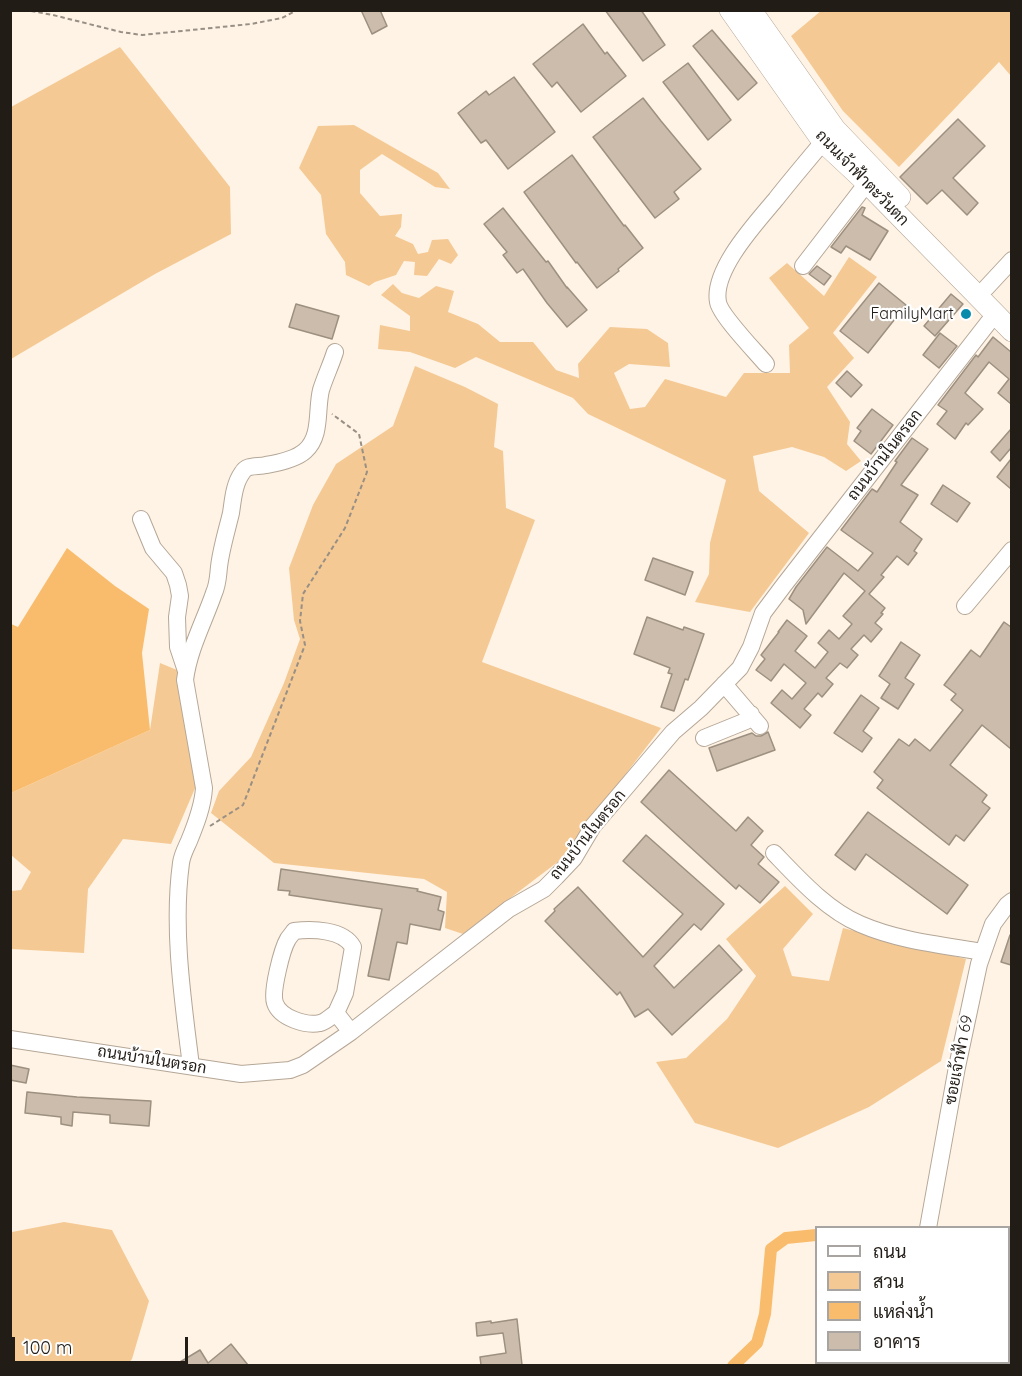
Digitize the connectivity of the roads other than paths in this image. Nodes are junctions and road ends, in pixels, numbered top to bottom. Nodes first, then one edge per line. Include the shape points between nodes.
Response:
1 (730, 10) edge
2 (751, 10) edge
3 (823, 142) junction
4 (867, 183) junction
5 (1011, 260) edge
6 (803, 266) dead end
7 (986, 288) junction
8 (1003, 313) edge
9 (1011, 331) edge
10 (335, 352) dead end
11 (766, 364) dead end
12 (141, 519) dead end
13 (1011, 550) edge
14 (964, 606) dead end
15 (186, 672) junction
16 (724, 684) junction
17 (704, 738) dead end
18 (774, 853) dead end
19 (1011, 902) edge
20 (983, 952) junction
21 (336, 1013) junction
22 (351, 1032) junction
23 (10, 1039) edge
24 (191, 1066) junction
25 (928, 1226) edge

1 - 3 main road, ถนนเจ้าฟ้าตะวันตก
2 - 7 main road, ถนนเจ้าฟ้าตะวันตก via 835,129
3 - 4 main road, ถนนเจ้าฟ้าตะวันตก
3 - 11 street via 739,244 718,289 718,304 723,312
4 - 6 street
4 - 8 main road, ถนนเจ้าฟ้าตะวันตก
5 - 7 street
7 - 8 main road, ถนนเจ้าฟ้าตะวันตก
8 - 9 main road, ถนนเจ้าฟ้าตะวันตก
8 - 16 street, ถนนบ้านในตรอก via 783,585 763,613 740,668
10 - 15 street via 318,403 315,435 305,450 287,460 252,466 242,472 219,578
12 - 15 street via 153,548 174,573 178,585 178,647
13 - 14 street
15 - 24 street via 204,788 179,874 180,971
16 - 17 street via 756,720
16 - 22 street, ถนนบ้านในตรอก via 673,732 593,826 574,858 556,877
18 - 20 street via 803,884 860,924 911,940
19 - 20 street, ซอยเจ้าฟ้า 69 via 993,924
20 - 25 street, ซอยเจ้าฟ้า 69
21 - 21 street via 322,1023 298,1021 287,1016 275,1002 279,968 294,931 331,933 349,940 353,946 345,993
21 - 22 street
22 - 24 street, ถนนบ้านในตรอก via 290,1070 241,1074
23 - 24 street, ถนนบ้านในตรอก

